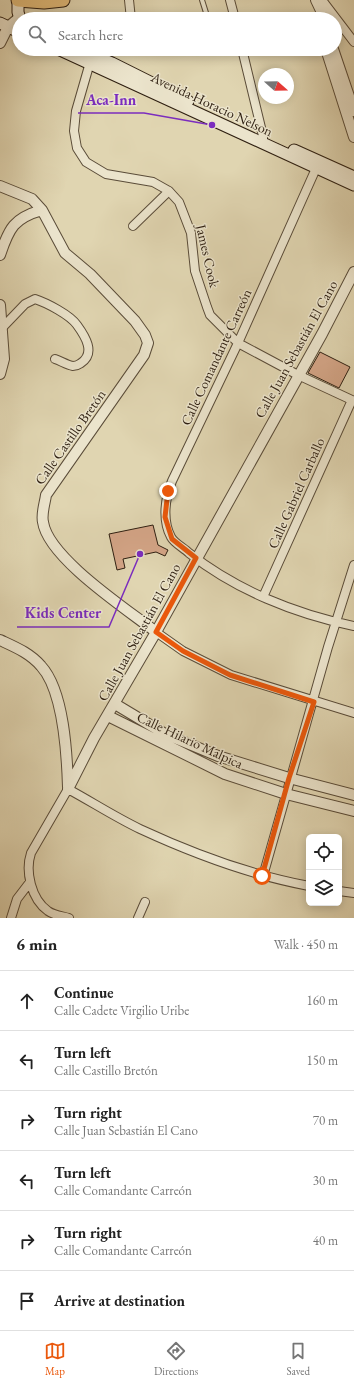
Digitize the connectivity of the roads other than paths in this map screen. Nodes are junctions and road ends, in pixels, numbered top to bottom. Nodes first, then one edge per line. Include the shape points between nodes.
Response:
1 (18, 0) edge
2 (63, 0) edge
3 (129, 0) edge
4 (202, 0) edge
5 (230, 0) edge
6 (316, 0) edge
7 (322, 0) edge
8 (19, 12) edge
9 (130, 12) edge
10 (206, 12) edge
11 (233, 12) edge
12 (320, 12) edge
13 (331, 12) edge
14 (4, 25) edge
15 (342, 26) edge
16 (354, 42) edge
17 (0, 43) edge
18 (81, 56) edge
19 (87, 56) edge
20 (244, 56) edge
21 (328, 56) edge
22 (335, 56) edge
23 (91, 59) junction
24 (354, 111) edge
25 (354, 137) edge
26 (263, 140) junction
27 (318, 165) junction
28 (354, 177) edge
29 (354, 185) edge
30 (0, 186) edge
31 (169, 191) junction
32 (42, 210) junction
33 (133, 226) dead end
34 (0, 255) edge
35 (354, 272) edge
36 (0, 305) edge
37 (1, 329) junction
38 (238, 343) junction
39 (55, 359) dead end
40 (0, 374) edge
41 (298, 375) junction
42 (353, 400) edge
43 (196, 558) junction
44 (354, 565) edge
45 (264, 597) junction
46 (336, 622) junction
47 (354, 626) edge
48 (156, 632) junction
49 (0, 640) edge
50 (314, 702) junction
51 (115, 704) junction
52 (354, 713) edge
53 (108, 716) junction
54 (289, 778) junction
55 (68, 789) junction
56 (286, 794) junction
57 (354, 795) edge
58 (354, 811) edge
59 (262, 876) junction
60 (30, 882) junction
61 (306, 885) edge
62 (342, 891) edge
63 (354, 893) edge
64 (145, 902) dead end
65 (10, 918) edge
66 (69, 918) edge
67 (138, 918) edge

1 - 2 main road
1 - 8 main road
3 - 9 street
4 - 10 lane
5 - 11 street
6 - 12 street
7 - 13 street
14 - 17 street
15 - 16 street
18 - 23 main road, Avenida Horacio Nelson
19 - 23 main road, Avenida Horacio Nelson
20 - 26 street
21 - 25 street
22 - 24 street
23 - 26 main road, Avenida Horacio Nelson
23 - 31 street, James Cook via 76,111 74,130 77,148 86,162 106,174 153,182
26 - 27 main road, Avenida Horacio Nelson
27 - 28 main road, Avenida Horacio Nelson
27 - 29 main road, Avenida Horacio Nelson
27 - 38 street, Calle Comandante Carreón
30 - 32 street, Calle Castillo Bretón via 32,199
31 - 33 street
31 - 38 street, James Cook via 179,202 191,233 195,271 210,315
32 - 34 street via 19,219 10,230
32 - 48 street, Calle Castillo Bretón via 65,253 90,274 135,321 148,343 144,355 46,495 43,522 50,541 79,572
35 - 41 street, Calle Juan Sebastián El Cano
36 - 37 street
37 - 39 street via 25,304 35,299 47,303 76,324 89,345 86,360 76,366
37 - 40 street via 4,359
38 - 41 street, James Cook
38 - 43 street, Calle Comandante Carreón via 168,491 165,517 172,539
41 - 42 street, James Cook
41 - 43 street, Calle Juan Sebastián El Cano
42 - 45 street, Calle Gabriel Carballo
43 - 45 street, Calle Comandante Carreón via 213,571
43 - 48 street, Calle Juan Sebastián El Cano
44 - 46 street
45 - 46 street, Calle Comandante Carreón
46 - 47 street, Calle Comandante Carreón
46 - 50 street
48 - 50 street, Calle Castillo Bretón via 183,651 230,675
48 - 51 street, Calle Juan Sebastián El Cano
49 - 55 street via 25,651 41,666 53,684 67,757
50 - 52 street, Calle Castillo Bretón
50 - 54 street
51 - 53 street, Calle Juan Sebastián El Cano
51 - 54 street, Calle Hilario Malpica via 164,734 218,756
53 - 55 street, Calle Juan Sebastián El Cano
53 - 56 street, Calle Hilario Malpica via 225,774
54 - 56 street
54 - 57 street, Calle Hilario Malpica
55 - 59 street via 139,828
55 - 60 street, Calle Juan Sebastián El Cano via 30,853
56 - 58 street, Calle Hilario Malpica
56 - 59 street
59 - 61 street
60 - 65 street via 17,899
60 - 66 street via 46,909
62 - 63 street
64 - 67 street

